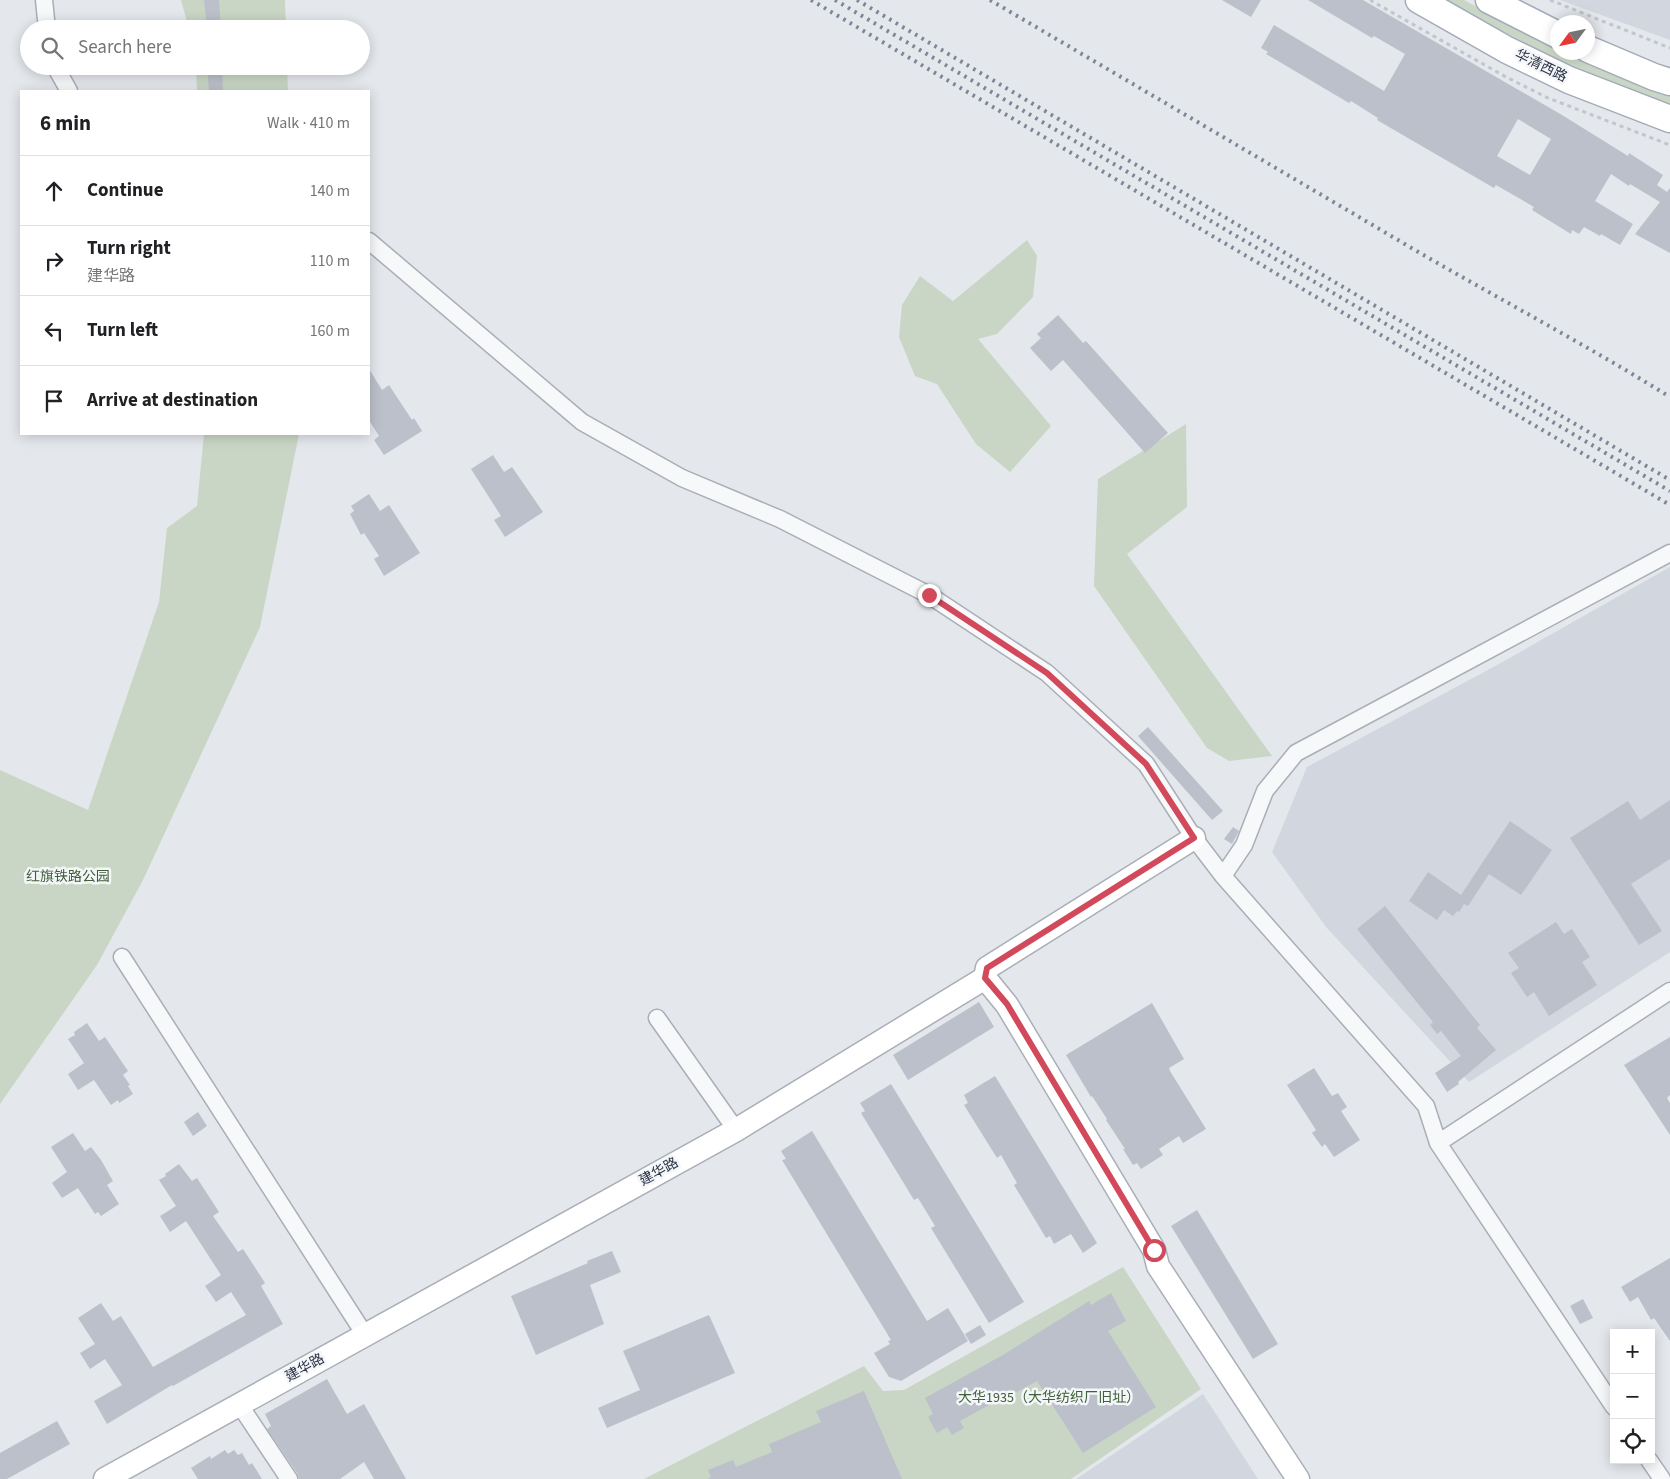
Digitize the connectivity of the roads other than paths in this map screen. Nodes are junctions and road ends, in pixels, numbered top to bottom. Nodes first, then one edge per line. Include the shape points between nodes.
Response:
1 (44, 0) edge
2 (1419, 0) edge
3 (1489, 0) edge
4 (47, 20) edge
5 (1550, 31) edge
6 (1595, 52) edge
7 (60, 75) edge
8 (1670, 82) edge
9 (68, 90) edge
10 (1670, 119) edge
11 (370, 242) edge
12 (1670, 553) edge
13 (1194, 838) junction
14 (1223, 876) junction
15 (122, 957) dead end
16 (985, 978) junction
17 (1670, 992) edge
18 (657, 1018) dead end
19 (736, 1130) junction
20 (1438, 1144) junction
21 (365, 1335) junction
22 (1610, 1401) edge
23 (239, 1404) junction
24 (1652, 1464) edge
25 (105, 1479) edge
26 (289, 1479) edge
27 (1298, 1479) edge
28 (1662, 1479) edge

1 - 4 street
2 - 10 main road, 华清西路 via 1507,50 1569,80
3 - 5 main road
6 - 8 main road
7 - 9 street
11 - 13 street via 582,422 682,478 780,519 929,595 1047,673 1146,764
12 - 14 street via 1296,753 1265,791 1244,845
13 - 14 street
13 - 16 street, 建华路 via 987,968
14 - 20 street via 1426,1106
15 - 21 street
16 - 19 street, 建华路
16 - 27 street via 1007,1004 1154,1250 1158,1266
17 - 20 street
18 - 19 street
19 - 21 street, 建华路
20 - 22 street
21 - 23 street, 建华路
23 - 25 street, 建华路
23 - 26 street
24 - 28 street

